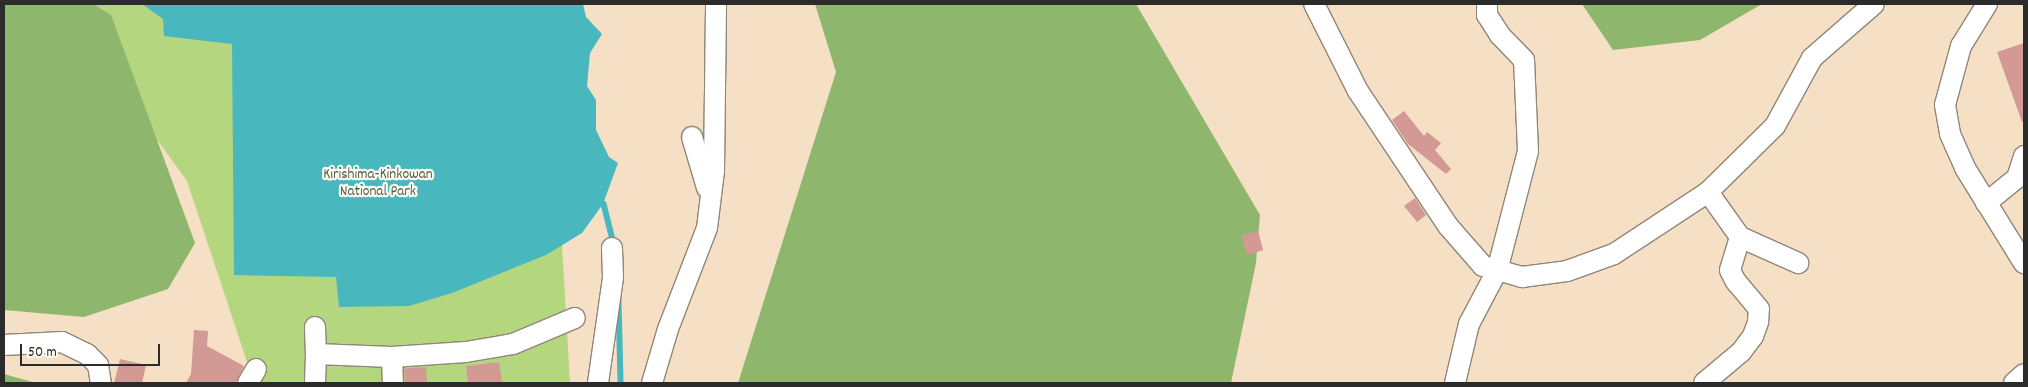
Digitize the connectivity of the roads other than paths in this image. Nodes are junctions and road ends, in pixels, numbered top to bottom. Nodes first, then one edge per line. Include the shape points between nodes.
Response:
1 (716, 4) edge
2 (1314, 4) edge
3 (1487, 4) edge
4 (1874, 4) edge
5 (1987, 4) edge
6 (692, 137) dead end
7 (2024, 156) edge
8 (1708, 192) junction
9 (710, 201) junction
10 (1986, 203) junction
11 (1740, 237) junction
12 (612, 248) dead end
13 (2024, 263) edge
14 (1798, 264) dead end
15 (1497, 271) junction
16 (575, 318) dead end
17 (315, 327) dead end
18 (4, 346) edge
19 (316, 354) junction
20 (392, 357) junction
21 (2024, 374) edge
22 (101, 383) edge
23 (315, 383) edge
24 (393, 383) edge
25 (598, 383) edge
26 (652, 383) edge
27 (1455, 383) edge
28 (1704, 383) edge
29 (2014, 383) edge
30 (2019, 383) edge

1 - 9 street via 714,171
2 - 15 street via 1358,90 1448,226 1478,262
3 - 15 street via 1487,15 1500,35 1524,60 1526,82 1527,158
4 - 8 street via 1812,58 1775,126
5 - 10 street via 1961,46 1945,105 1950,134
6 - 9 street
7 - 10 street via 2017,178
8 - 11 street
8 - 15 street via 1614,254 1567,271 1534,277
9 - 26 street via 707,228 668,329
10 - 13 street
11 - 14 street
11 - 28 street via 1732,275 1759,309 1758,322 1753,336 1741,352
12 - 25 street via 613,277
15 - 27 street via 1469,324
16 - 20 street via 513,344 466,352
17 - 19 street
18 - 22 street via 62,342 87,354 98,365
19 - 20 street
19 - 23 street
20 - 24 street
21 - 29 street
21 - 30 street

